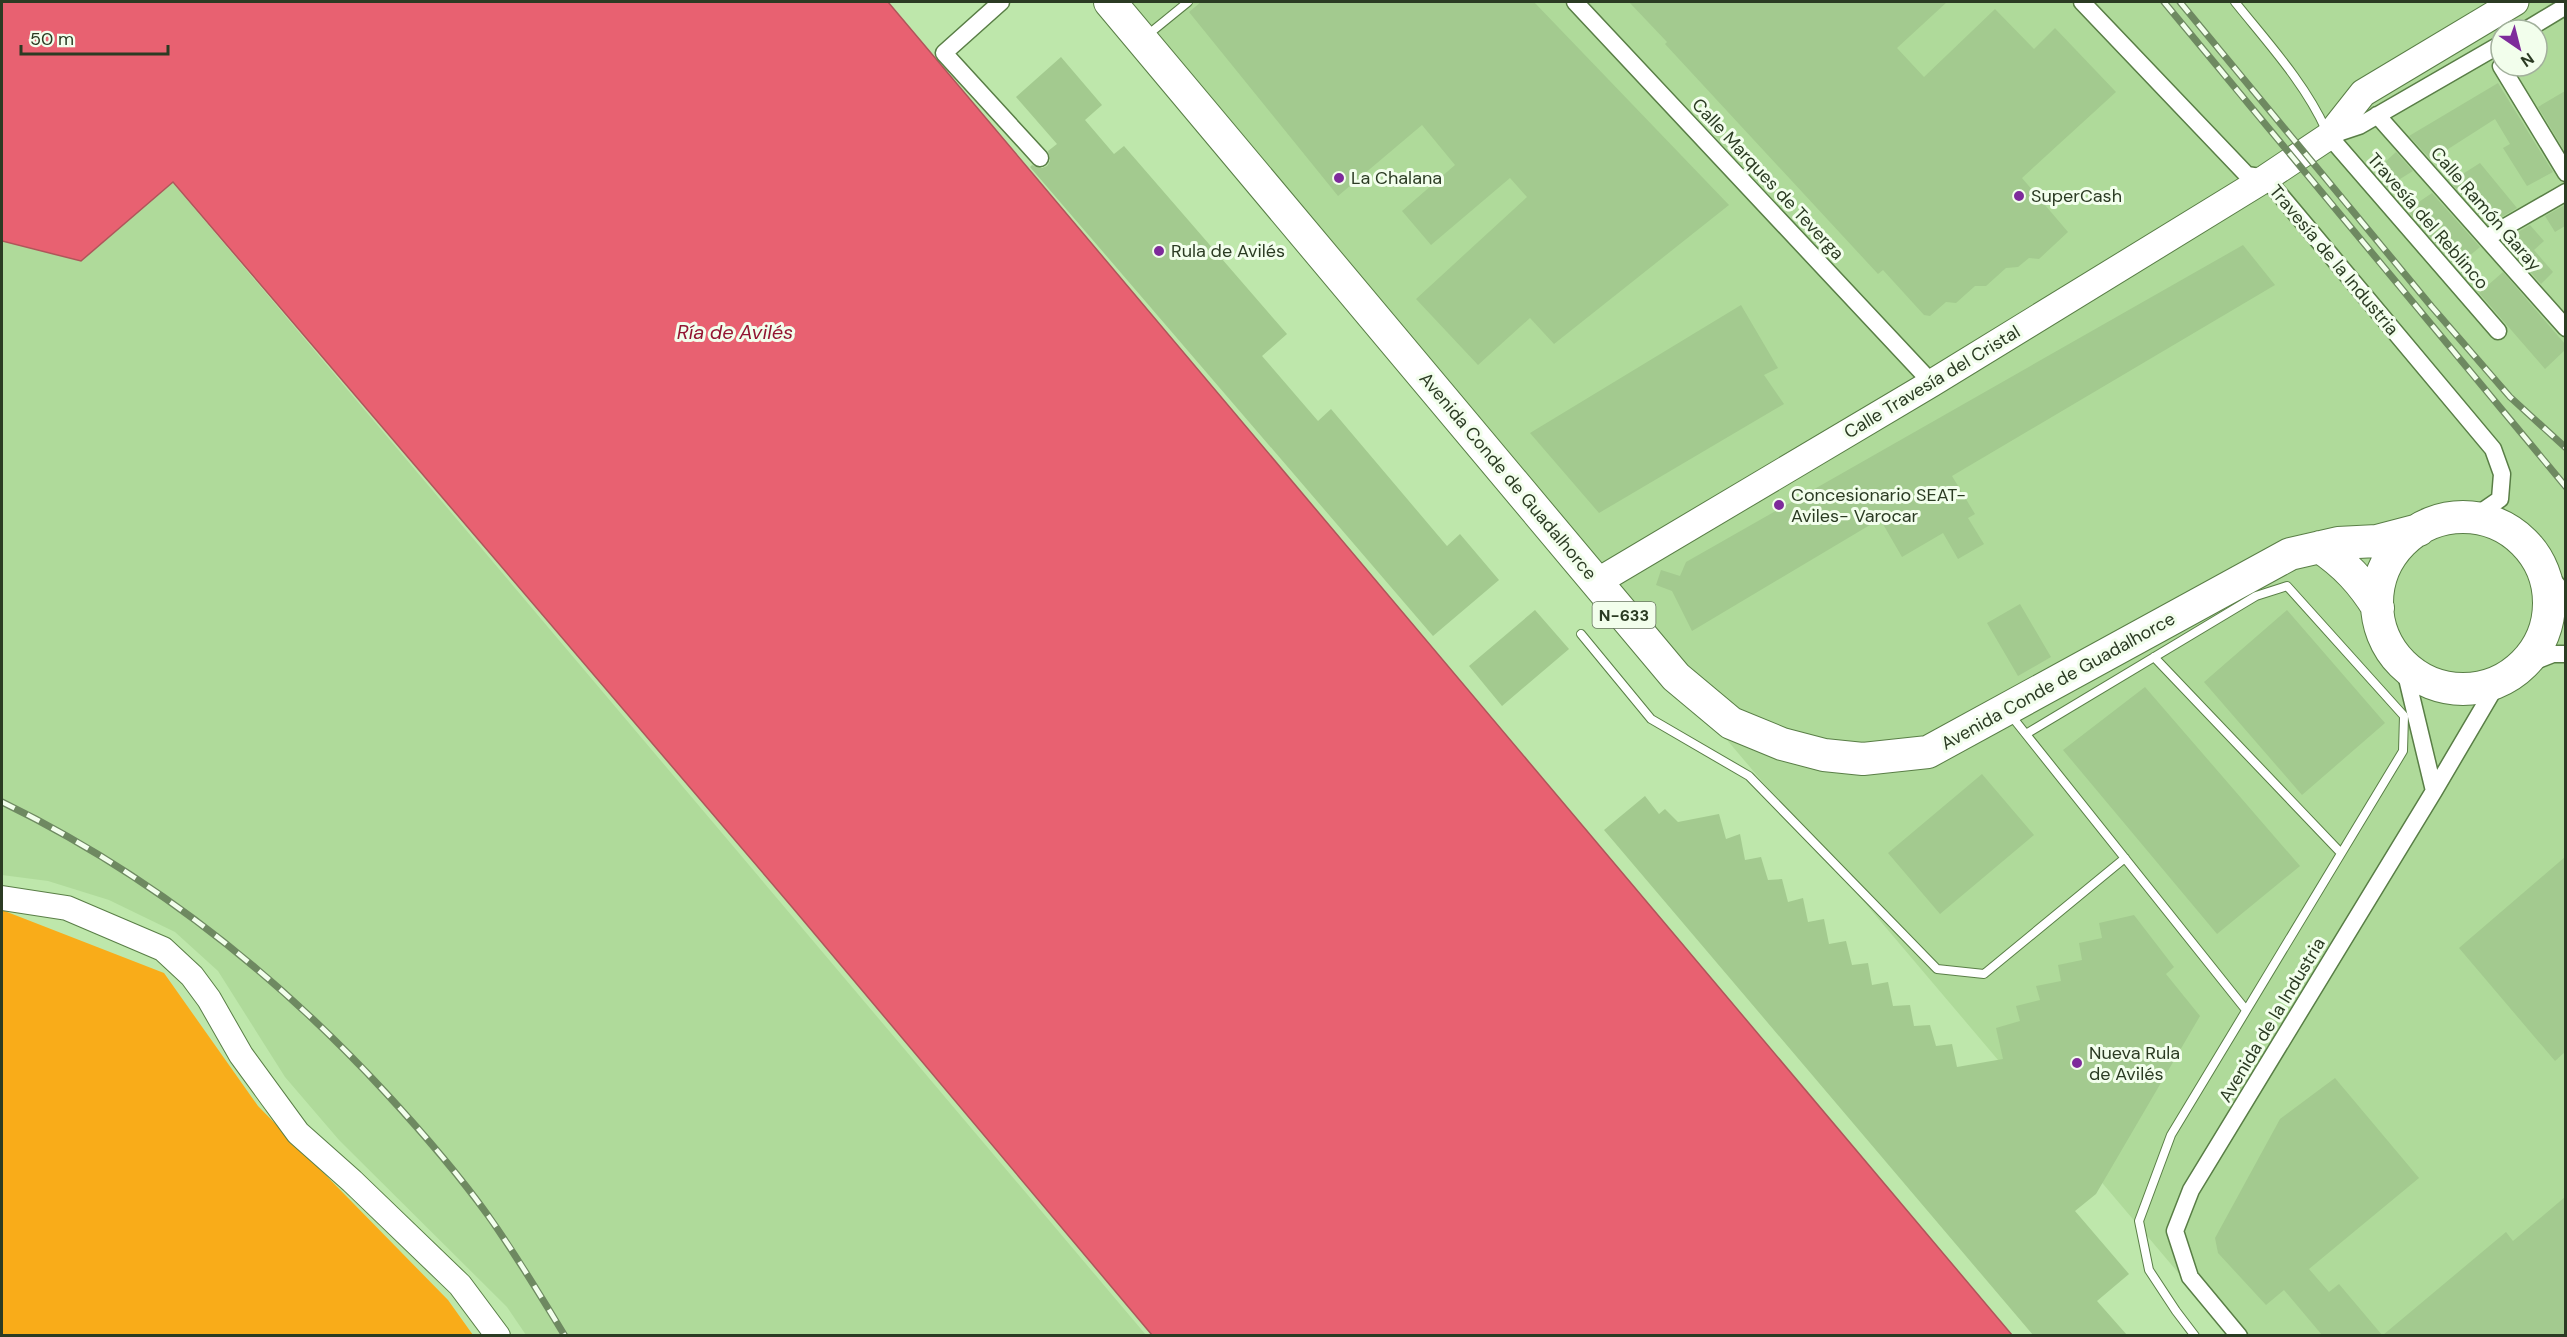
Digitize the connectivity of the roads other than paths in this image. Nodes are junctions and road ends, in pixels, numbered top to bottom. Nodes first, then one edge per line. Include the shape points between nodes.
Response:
1 (1001, 2) edge
2 (1188, 2) edge
3 (1575, 2) edge
4 (2082, 2) edge
5 (2235, 2) edge
6 (2515, 2) edge
7 (1117, 6) edge
8 (2561, 9) dead end
9 (2546, 18) edge
10 (1142, 39) junction
11 (2489, 50) edge
12 (2508, 78) edge
13 (2370, 104) junction
14 (2329, 136) junction
15 (1040, 158) dead end
16 (2565, 173) edge
17 (2266, 178) junction
18 (2565, 192) edge
19 (2486, 238) junction
20 (2565, 328) edge
21 (2498, 331) dead end
22 (1932, 382) junction
23 (2474, 517) junction
24 (2419, 530) junction
25 (2320, 547) junction
26 (2542, 566) junction
27 (1597, 582) junction
28 (2565, 596) edge
29 (2378, 608) junction
30 (1581, 634) dead end
31 (2554, 647) edge
32 (2154, 657) junction
33 (2404, 666) junction
34 (2497, 684) junction
35 (2016, 722) junction
36 (2434, 791) junction
37 (2340, 852) junction
38 (2125, 858) junction
39 (2, 898) edge
40 (2246, 1010) junction
41 (498, 1335) edge
42 (2195, 1335) edge
43 (2239, 1335) edge

1 - 15 street via 944,53
2 - 10 lane
3 - 22 street, Calle Marques de Teverga
4 - 17 street, Travesía de la Industria via 2247,175
5 - 14 lane via 2291,72
6 - 13 main road
7 - 10 highway, Avenida Conde de Guadalhorce / N-633
8 - 9 street
10 - 27 highway, Avenida Conde de Guadalhorce / N-633
11 - 13 street
12 - 16 street
13 - 14 main road, Calle Travesía del Cristal
13 - 19 street, Calle Ramón Garay
14 - 17 main road, Calle Travesía del Cristal
14 - 21 street, Travesía del Reblinco
17 - 22 main road, Calle Travesía del Cristal
17 - 23 street, Travesía de la Industria via 2493,449 2502,474 2500,499
18 - 19 street
19 - 20 street, Calle Ramón Garay
22 - 27 main road, Calle Travesía del Cristal
23 - 24 highway via 2451,517
23 - 26 highway via 2494,521 2515,532
24 - 25 highway, Avenida Conde de Guadalhorce via 2377,541
24 - 29 highway via 2403,540 2385,566 2377,593
25 - 29 highway via 2362,583
25 - 35 highway, Avenida Conde de Guadalhorce / N-633 via 2290,554 2262,568
26 - 28 street
26 - 31 highway via 2550,597
27 - 35 highway, Avenida Conde de Guadalhorce / N-633 via 1676,676 1731,723 1782,744 1824,755 1863,759 1928,752
29 - 33 highway via 2379,626 2393,655
30 - 38 lane via 1651,719 1749,776 1938,969 1984,974
31 - 34 highway
32 - 35 lane, Avenida Conde de Guadalhorce
32 - 37 lane
32 - 37 lane, Avenida Conde de Guadalhorce via 2256,596 2287,586 2404,716 2403,751
33 - 34 highway via 2413,675 2444,688 2469,690
33 - 36 street
34 - 36 street, Avenida de la Industria
35 - 38 lane
36 - 43 street, Avenida de la Industria via 2191,1190 2175,1231 2190,1277
37 - 40 lane, Avenida Conde de Guadalhorce
38 - 40 lane
39 - 41 street via 67,908 162,949 192,976 241,1055 298,1133 459,1285
40 - 42 lane, Avenida Conde de Guadalhorce via 2171,1135 2139,1221 2149,1270

